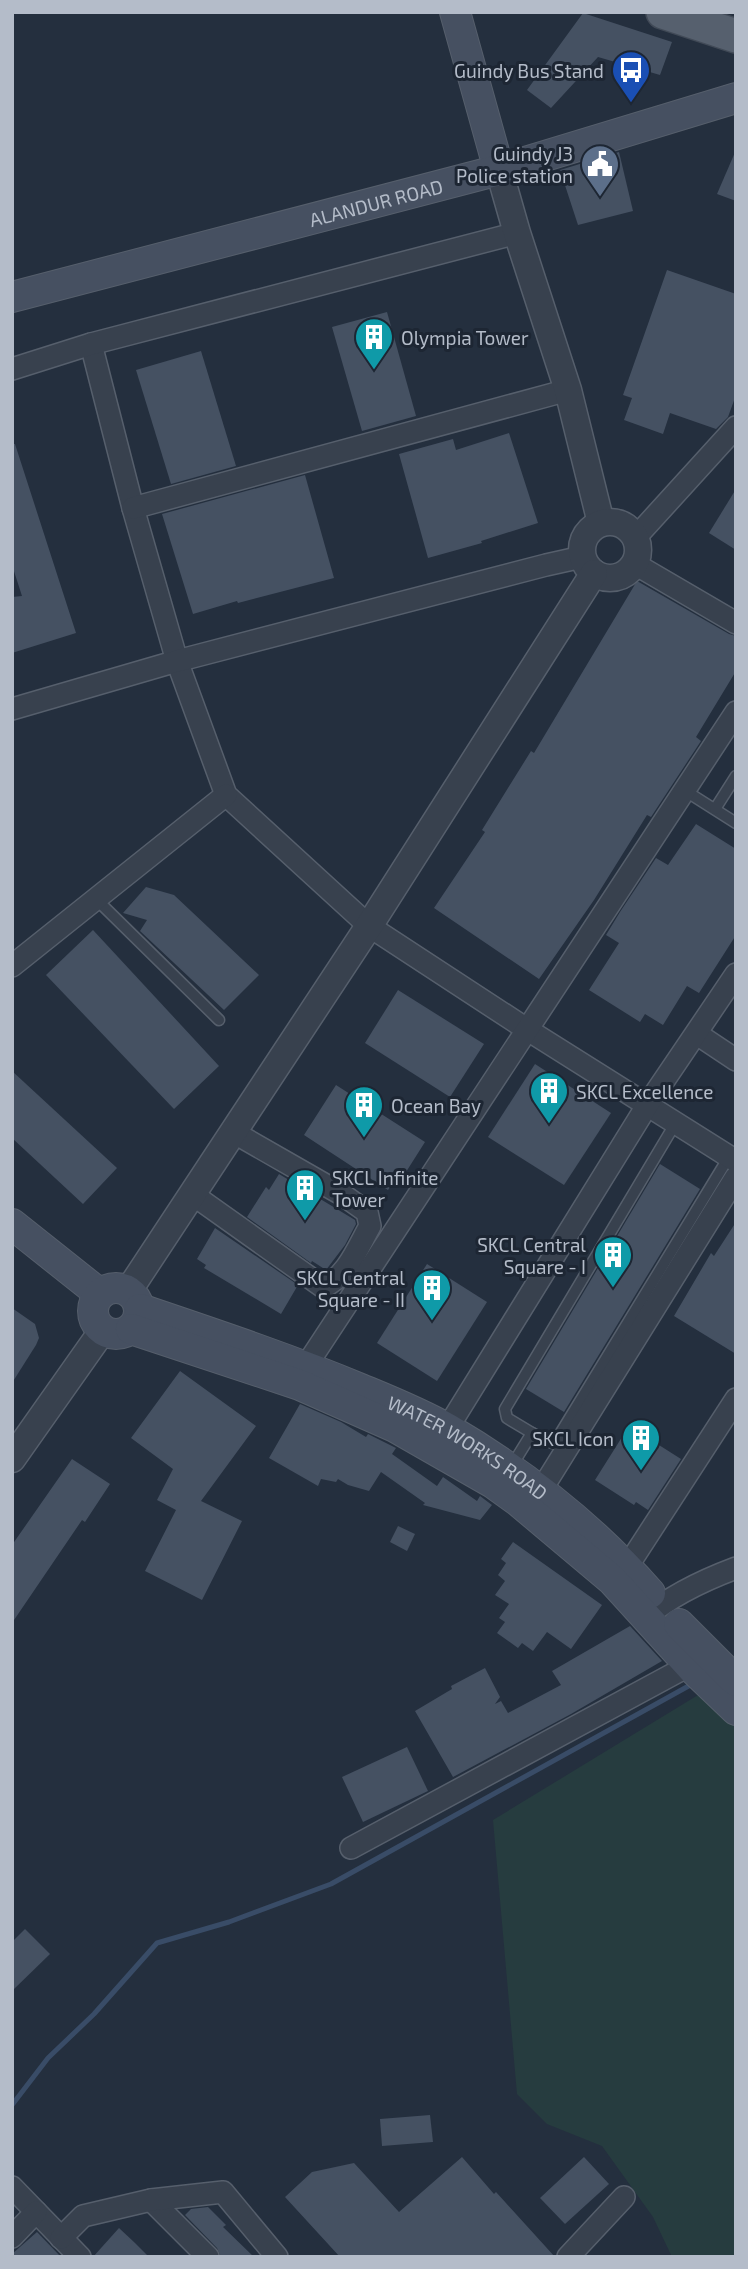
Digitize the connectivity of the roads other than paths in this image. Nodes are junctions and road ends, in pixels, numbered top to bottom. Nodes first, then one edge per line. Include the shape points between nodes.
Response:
1 (455, 12) edge
2 (663, 12) edge
3 (736, 36) edge
4 (736, 98) edge
5 (499, 170) junction
6 (517, 233) junction
7 (12, 297) edge
8 (91, 344) junction
9 (12, 369) edge
10 (568, 390) junction
11 (736, 427) edge
12 (133, 508) junction
13 (601, 523) junction
14 (636, 537) junction
15 (635, 564) junction
16 (588, 565) junction
17 (736, 623) edge
18 (177, 661) junction
19 (12, 709) edge
20 (736, 712) edge
21 (736, 776) edge
22 (684, 790) junction
23 (226, 795) junction
24 (715, 809) junction
25 (736, 823) edge
26 (96, 899) junction
27 (369, 926) junction
28 (12, 966) edge
29 (736, 974) edge
30 (219, 1020) dead end
31 (528, 1030) junction
32 (697, 1034) junction
33 (736, 1060) edge
34 (648, 1104) junction
35 (233, 1132) junction
36 (736, 1161) edge
37 (736, 1177) edge
38 (192, 1194) junction
39 (12, 1224) edge
40 (121, 1310) junction
41 (306, 1366) junction
42 (736, 1399) edge
43 (401, 1418) junction
44 (447, 1429) junction
45 (532, 1433) junction
46 (12, 1459) edge
47 (510, 1469) junction
48 (540, 1492) junction
49 (627, 1567) junction
50 (736, 1568) edge
51 (653, 1611) junction
52 (716, 1679) edge
53 (351, 1848) dead end
54 (12, 2187) edge
55 (624, 2197) dead end
56 (151, 2200) junction
57 (36, 2212) junction
58 (12, 2236) edge
59 (61, 2238) junction
60 (80, 2257) edge
61 (208, 2257) edge
62 (277, 2257) edge
63 (568, 2257) edge

1 - 5 main road
2 - 3 main road
4 - 5 main road, ALANDUR ROAD
5 - 6 street
5 - 7 main road, ALANDUR ROAD
6 - 8 street
6 - 10 street
8 - 9 street
8 - 12 street
10 - 12 street
10 - 13 street
11 - 14 street
12 - 18 street
13 - 14 street via 623,524
13 - 16 street via 584,538
14 - 15 street via 639,555
15 - 16 street via 612,578
15 - 17 street
16 - 18 street
16 - 27 street
18 - 19 street
18 - 23 street
20 - 22 street
21 - 24 lane
22 - 24 lane
22 - 31 street
23 - 26 street
23 - 27 street
24 - 25 lane
26 - 28 street
26 - 30 lane
27 - 31 street
27 - 35 street
29 - 32 street
31 - 34 street
31 - 41 street
32 - 33 street
32 - 34 street
34 - 36 street
34 - 44 street
35 - 38 street
35 - 38 street via 367,1212 370,1226 343,1272 323,1287
37 - 48 street
38 - 40 street
39 - 40 main road
40 - 41 main road, WATER WORKS ROAD
40 - 43 main road, WATER WORKS ROAD via 300,1385
40 - 46 street
41 - 43 main road, WATER WORKS ROAD
42 - 49 street
43 - 44 main road, WATER WORKS ROAD
43 - 51 main road, WATER WORKS ROAD via 519,1501
44 - 47 main road, WATER WORKS ROAD
45 - 45 lane via 548,1443 557,1439 724,1165 724,1159 678,1128 672,1129 505,1409 507,1418
45 - 47 lane
47 - 48 main road, WATER WORKS ROAD
48 - 49 main road, WATER WORKS ROAD
49 - 51 main road, WATER WORKS ROAD
50 - 51 street
51 - 52 main road, WATER WORKS ROAD
52 - 53 street
54 - 57 street
55 - 63 street
56 - 59 street via 83,2216
56 - 61 street
56 - 62 street via 223,2192
57 - 58 street
57 - 59 street
59 - 60 street

